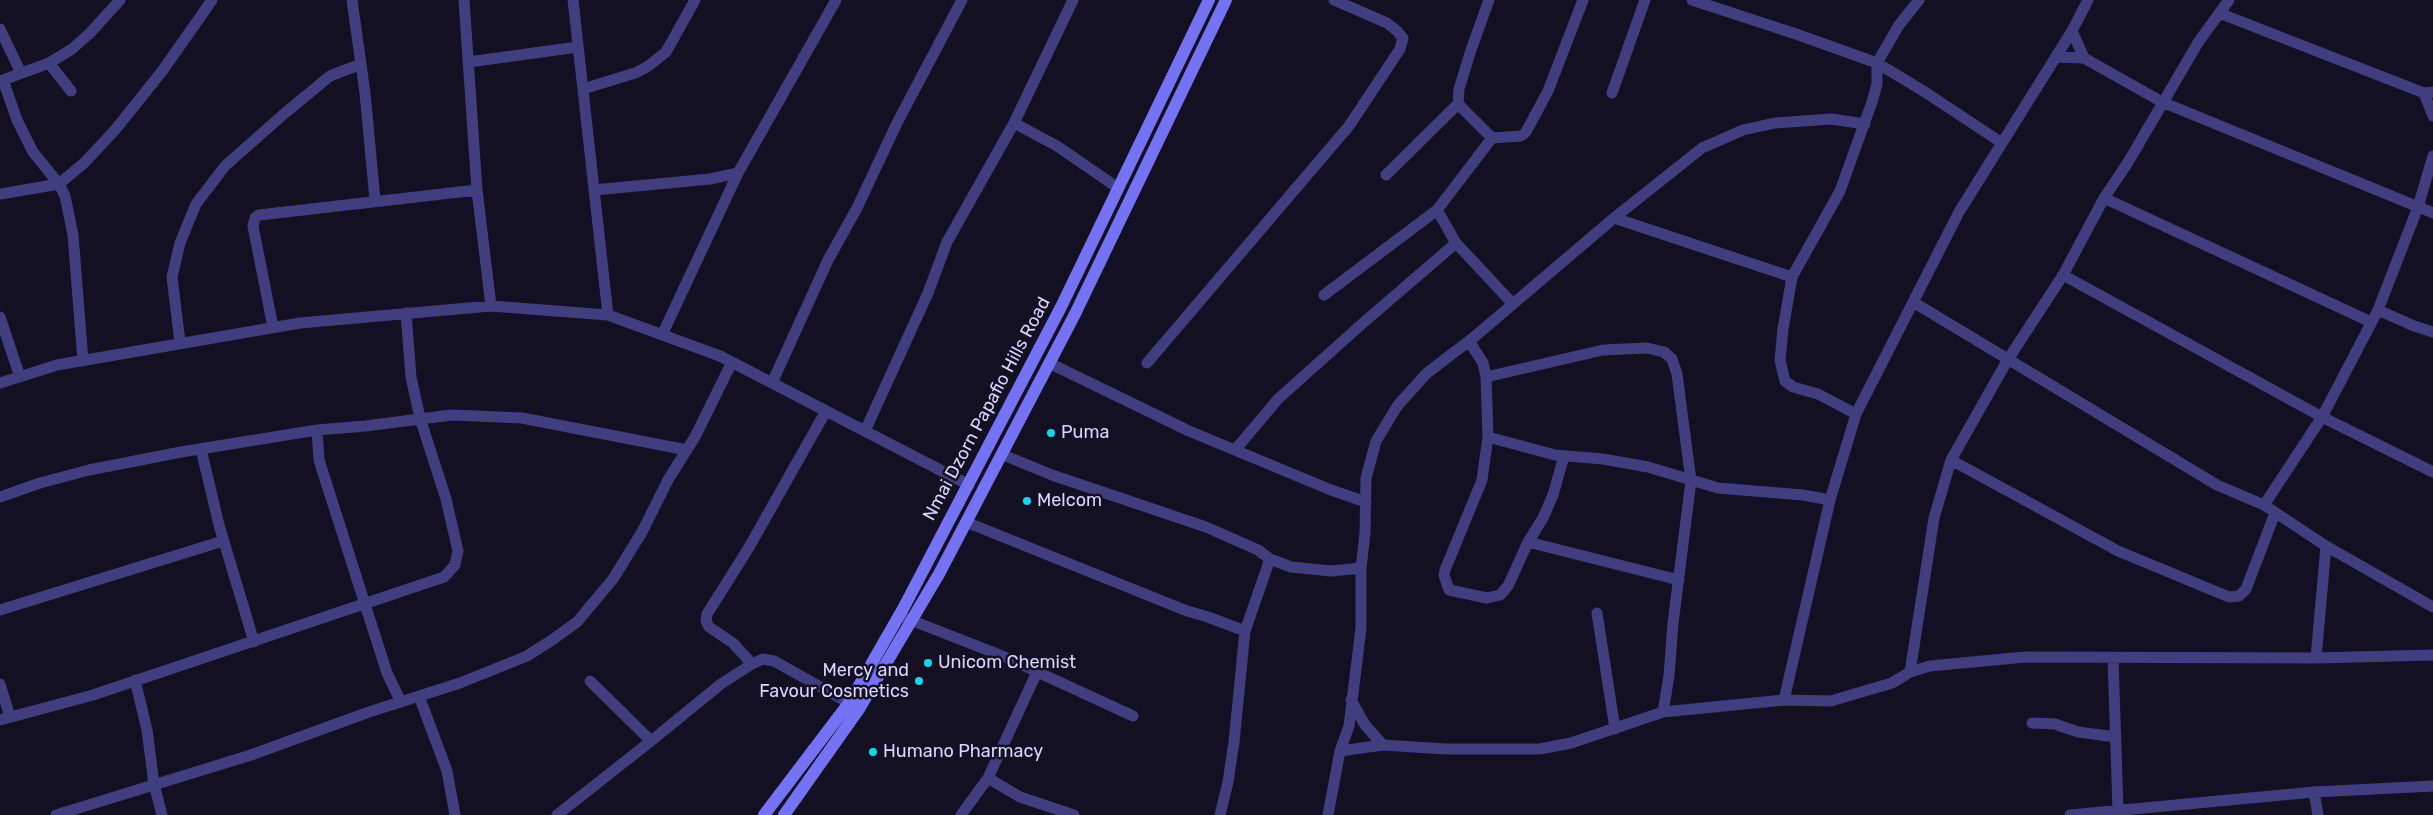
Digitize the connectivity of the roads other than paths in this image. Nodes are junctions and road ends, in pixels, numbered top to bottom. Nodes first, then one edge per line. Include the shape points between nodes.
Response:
1 (120, 0) edge
2 (212, 0) edge
3 (352, 0) edge
4 (464, 0) edge
5 (573, 0) edge
6 (695, 0) edge
7 (836, 0) edge
8 (962, 0) edge
9 (1072, 0) edge
10 (1209, 0) edge
11 (1226, 0) edge
12 (1334, 0) edge
13 (1489, 0) edge
14 (1583, 0) edge
15 (1645, 0) edge
16 (1692, 0) edge
17 (1919, 0) edge
18 (2088, 0) edge
19 (2229, 0) edge
20 (2219, 13) junction
21 (0, 29) edge
22 (2072, 31) junction
23 (578, 47) junction
24 (2056, 56) junction
25 (2084, 58) junction
26 (469, 62) junction
27 (49, 63) junction
28 (1877, 63) junction
29 (361, 64) junction
30 (21, 73) junction
31 (2, 81) edge
32 (583, 89) junction
33 (71, 91) dead end
34 (1612, 93) dead end
35 (2428, 93) edge
36 (2162, 102) junction
37 (1458, 104) junction
38 (2433, 116) edge
39 (1014, 123) junction
40 (1865, 124) junction
41 (1492, 138) junction
42 (2002, 143) junction
43 (2433, 156) edge
44 (738, 173) junction
45 (1386, 175) dead end
46 (59, 184) junction
47 (1118, 188) junction
48 (477, 190) junction
49 (594, 190) junction
50 (0, 194) edge
51 (2104, 198) junction
52 (375, 200) junction
53 (2418, 207) junction
54 (1437, 210) junction
55 (2433, 213) edge
56 (1614, 218) junction
57 (1456, 243) junction
58 (2063, 275) junction
59 (1792, 277) junction
60 (1324, 295) dead end
61 (1913, 302) junction
62 (1513, 304) junction
63 (491, 306) junction
64 (2378, 310) junction
65 (406, 313) junction
66 (608, 315) junction
67 (0, 317) edge
68 (2371, 322) junction
69 (273, 327) junction
70 (2433, 332) edge
71 (662, 335) junction
72 (1469, 341) junction
73 (180, 342) junction
74 (2007, 360) junction
75 (83, 361) junction
76 (732, 362) junction
77 (1049, 363) junction
78 (1148, 363) dead end
79 (20, 377) junction
80 (1486, 377) junction
81 (0, 383) edge
82 (772, 383) junction
83 (826, 411) junction
84 (1856, 414) junction
85 (2322, 417) junction
86 (420, 418) junction
87 (317, 430) junction
88 (865, 432) junction
89 (1488, 437) junction
90 (201, 449) junction
91 (687, 450) junction
92 (1235, 450) junction
93 (1001, 454) junction
94 (1564, 456) junction
95 (1951, 460) junction
96 (2433, 472) edge
97 (1691, 481) junction
98 (969, 485) junction
99 (0, 497) edge
100 (1830, 500) junction
101 (1366, 502) junction
102 (2264, 505) junction
103 (2275, 513) junction
104 (966, 522) junction
105 (224, 541) junction
106 (1528, 542) junction
107 (2326, 546) junction
108 (1270, 559) junction
109 (1361, 568) junction
110 (1679, 580) junction
111 (364, 605) junction
112 (2433, 607) edge
113 (0, 610) edge
114 (1597, 613) dead end
115 (900, 615) junction
116 (912, 621) junction
117 (1245, 631) junction
118 (254, 642) junction
119 (2433, 655) edge
120 (2113, 658) junction
121 (2316, 658) junction
122 (752, 664) junction
123 (1037, 672) junction
124 (1910, 672) junction
125 (135, 680) junction
126 (590, 681) dead end
127 (0, 684) edge
128 (419, 696) junction
129 (1351, 700) junction
130 (1784, 700) junction
131 (401, 702) junction
132 (849, 703) junction
133 (1663, 712) junction
134 (1133, 716) dead end
135 (5, 719) edge
136 (2032, 724) dead end
137 (1615, 728) junction
138 (2116, 736) junction
139 (651, 741) junction
140 (1383, 745) junction
141 (1340, 752) junction
142 (988, 778) junction
143 (154, 784) junction
144 (2433, 786) edge
145 (2314, 792) junction
146 (2118, 810) junction
147 (2188, 810) edge
148 (56, 815) edge
149 (162, 815) edge
150 (455, 815) edge
151 (557, 815) edge
152 (764, 815) edge
153 (784, 815) edge
154 (961, 815) edge
155 (1074, 815) edge
156 (1220, 815) edge
157 (1328, 815) edge
158 (2070, 815) edge
159 (2318, 815) edge

1 - 27 street via 72,49
2 - 46 street via 163,70 115,130
3 - 29 street
4 - 26 street
5 - 23 street
6 - 32 street via 666,52 635,73
7 - 44 street
8 - 82 street via 828,260
9 - 39 street
10 - 47 street, Nmai Dzorn Papafio Hills Road
11 - 77 street, Nmai Dzorn Papafio Hills Road
12 - 78 street via 1387,23 1402,38 1400,49 1349,126
13 - 37 street via 1470,50
14 - 41 street via 1548,92 1526,132 1520,136
15 - 34 street
16 - 28 street
17 - 28 street via 1899,25
18 - 22 street
19 - 20 street
20 - 35 street
20 - 36 street
21 - 30 street
22 - 24 street
22 - 25 street
23 - 26 street
23 - 32 street
24 - 25 street
24 - 42 street
25 - 36 street
26 - 48 street
27 - 30 street
27 - 33 street
28 - 40 street via 1877,84
28 - 42 street
29 - 52 street
29 - 73 street via 330,76 285,113 225,166 196,204 180,243 172,277
30 - 31 street
31 - 46 street via 16,120 34,152
32 - 49 street
35 - 38 street
36 - 51 street
36 - 53 street
37 - 41 street
37 - 45 street
39 - 47 street via 1057,146
39 - 88 street via 947,242
40 - 56 street via 1803,120 1754,127 1725,137 1702,148
40 - 59 street via 1840,191
41 - 54 street
42 - 61 street via 1959,212
43 - 53 street
44 - 49 street via 710,179
44 - 71 street
46 - 50 street
46 - 75 street via 65,196 73,235
47 - 98 street, Nmai Dzorn Papafio Hills Road
48 - 52 street
48 - 63 street
49 - 66 street
51 - 58 street
51 - 68 street
52 - 69 street via 255,218 253,226
53 - 55 street
53 - 64 street
54 - 57 street
54 - 60 street
56 - 59 street
56 - 62 street
57 - 62 street
57 - 92 street via 1278,400
58 - 74 street
58 - 85 street
59 - 84 street via 1780,360 1785,381 1793,387 1824,396
61 - 74 street
61 - 84 street
62 - 72 street
63 - 65 street
63 - 66 street
64 - 68 street
64 - 70 street
65 - 69 street
65 - 86 street via 411,377
66 - 71 street
67 - 79 street
68 - 85 street
69 - 73 street
71 - 76 street
72 - 80 street via 1483,363
72 - 101 street via 1427,373 1398,405 1382,429 1366,478
73 - 75 street
74 - 95 street
74 - 102 street via 2217,484
75 - 79 street via 57,365
76 - 82 street
76 - 91 street
77 - 92 street
77 - 93 street, Nmai Dzorn Papafio Hills Road
79 - 81 street
80 - 89 street
80 - 97 street via 1603,350 1648,348 1664,352 1672,359 1677,374
82 - 83 street
83 - 88 street
83 - 122 street via 740,563 707,614 706,621 710,627 733,643
84 - 100 street
85 - 96 street
85 - 102 street
86 - 87 street
86 - 91 street via 452,415 522,418
86 - 111 street via 451,518 458,551 456,565 444,577
87 - 90 street
87 - 111 street via 319,460
88 - 98 street
89 - 94 street
89 - 106 street via 1482,480 1445,570 1449,590 1487,598 1500,595 1508,586
90 - 99 street via 90,470
90 - 105 street
91 - 128 street via 613,579 576,622 527,656
92 - 101 street
93 - 104 street, Nmai Dzorn Papafio Hills Road
93 - 108 street via 1206,528 1258,550
94 - 97 street via 1648,467
94 - 106 street via 1543,518
95 - 103 street via 2118,551 2229,597 2239,596 2246,589
95 - 124 street via 1934,518
97 - 100 street via 1718,488
97 - 110 street
98 - 115 street, Nmai Dzorn Papafio Hills Road
100 - 130 street
101 - 109 street
102 - 103 street
103 - 107 street
104 - 116 street, Nmai Dzorn Papafio Hills Road
104 - 117 street via 1186,611
105 - 113 street
105 - 118 street
106 - 110 street
107 - 112 street
107 - 121 street
108 - 109 street via 1310,570
108 - 117 street
109 - 129 street via 1361,628
110 - 133 street
111 - 118 street
111 - 131 street via 387,674
114 - 137 street
115 - 116 street
115 - 132 street, Nmai Dzorn Papafio Hills Road
116 - 123 street
116 - 153 street, Nmai Dzorn Papafio Hills Road via 843,734
117 - 156 street via 1234,742
118 - 125 street
119 - 121 street
120 - 121 street
120 - 124 street via 2025,657 1930,666
120 - 138 street
122 - 132 street via 774,661
122 - 139 street via 721,684
123 - 134 street
123 - 142 street
124 - 130 street via 1892,683 1831,701
125 - 135 street via 93,696
125 - 143 street via 147,730
126 - 139 street
127 - 135 street
128 - 131 street
128 - 150 street via 446,771
129 - 140 street via 1365,725
129 - 141 street via 1349,726
130 - 133 street
131 - 143 street
132 - 152 street, Nmai Dzorn Papafio Hills Road
133 - 137 street
136 - 138 street via 2045,723 2078,732
137 - 140 street via 1572,744 1540,749
138 - 146 street
139 - 151 street
140 - 141 street
141 - 157 street
142 - 154 street
142 - 155 street via 1020,796
143 - 148 street
143 - 149 street
144 - 145 street
145 - 147 street
145 - 159 street
146 - 147 street
146 - 158 street

